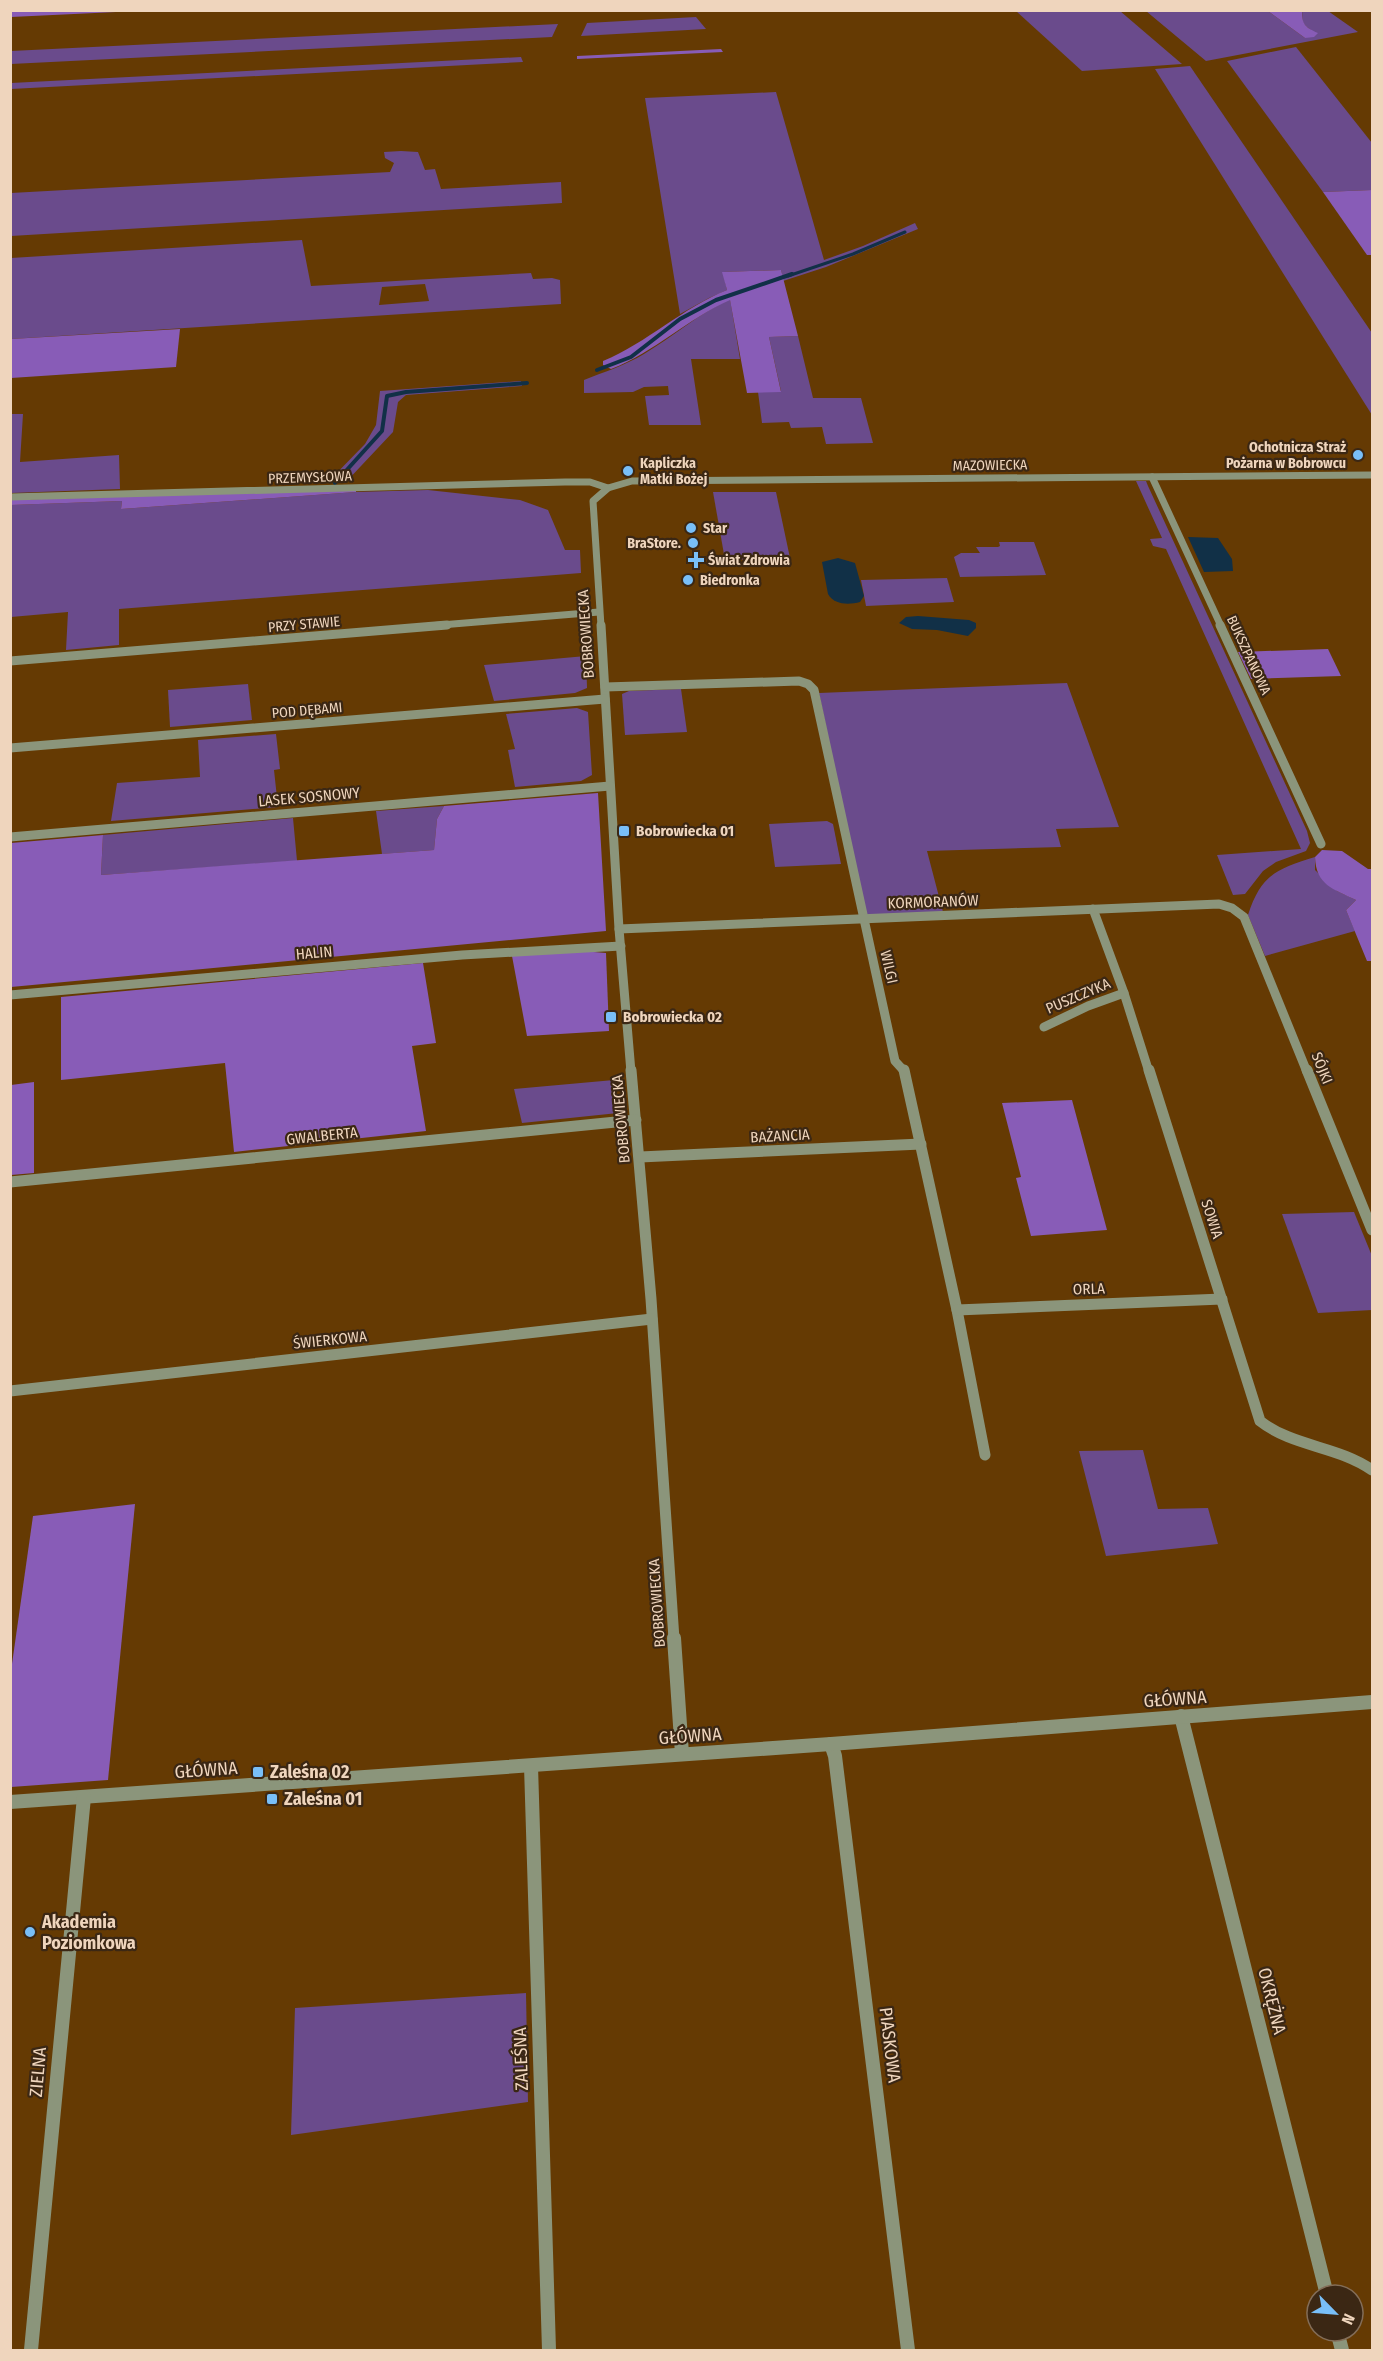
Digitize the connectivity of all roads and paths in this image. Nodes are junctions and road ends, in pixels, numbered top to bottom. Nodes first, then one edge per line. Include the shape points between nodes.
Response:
1 (1372, 475) edge
2 (1152, 477) junction
3 (608, 488) junction
4 (10, 497) edge
5 (599, 612) junction
6 (10, 661) edge
7 (604, 687) junction
8 (605, 699) junction
9 (10, 748) edge
10 (610, 786) junction
11 (10, 837) edge
12 (1321, 844) dead end
13 (1093, 909) junction
14 (1244, 917) joint
15 (863, 919) junction
16 (619, 929) junction
17 (621, 946) junction
18 (1124, 993) junction
19 (10, 995) edge
20 (1044, 1027) dead end
21 (636, 1120) junction
22 (921, 1144) junction
23 (640, 1157) junction
24 (10, 1182) edge
25 (1372, 1230) edge
26 (1222, 1299) junction
27 (957, 1310) junction
28 (652, 1319) junction
29 (10, 1391) edge
30 (984, 1455) dead end
31 (1372, 1470) edge
32 (1372, 1702) edge
33 (1181, 1716) junction
34 (831, 1744) junction
35 (682, 1754) junction
36 (531, 1766) junction
37 (84, 1797) junction
38 (10, 1802) edge
39 (1324, 2283) edge
40 (31, 2350) edge
41 (549, 2350) edge
42 (908, 2350) edge

1 - 2 street, MAZOWIECKA
2 - 3 street, MAZOWIECKA via 632,481
2 - 12 street, BUKSZPANOWA
3 - 4 street, PRZEMYSŁOWA via 590,482 565,482
3 - 5 street, BOBROWIECKA via 592,505
5 - 6 street, PRZY STAWIE
5 - 7 street, BOBROWIECKA
7 - 8 street, BOBROWIECKA
7 - 15 street, WILGI via 799,681 808,684 814,690
8 - 9 street, POD DĘBAMI
8 - 10 street, BOBROWIECKA
10 - 11 street, LASEK SOSNOWY
10 - 16 street, BOBROWIECKA
13 - 14 street, KORMORANÓW via 1219,904
13 - 15 street, KORMORANÓW
13 - 18 street, SOWIA
14 - 25 street, SÓJKI
15 - 16 street, KORMORANÓW
15 - 22 street, WILGI via 895,1062 905,1072
16 - 17 street, BOBROWIECKA
17 - 19 street, HALIN via 450,956
17 - 21 street, BOBROWIECKA
18 - 20 street, PUSZCZYKA
18 - 26 street, SOWIA
21 - 23 street, BOBROWIECKA
21 - 24 street, GWALBERTA
22 - 23 street, BAŻANCIA
22 - 27 street, WILGI
23 - 28 street, BOBROWIECKA
26 - 27 street, ORLA
26 - 31 street, SOWIA via 1265,1426 1360,1460
27 - 30 street, WILGI
28 - 29 street, ŚWIERKOWA
28 - 35 street, BOBROWIECKA
32 - 33 street, GŁÓWNA
33 - 34 street, GŁÓWNA
33 - 39 street, OKRĘŻNA
34 - 35 street, GŁÓWNA
34 - 42 street, PIASKOWA
35 - 36 street, GŁÓWNA
36 - 37 street, GŁÓWNA
36 - 41 street, ZALEŚNA
37 - 38 street, GŁÓWNA
37 - 40 street, ZIELNA

